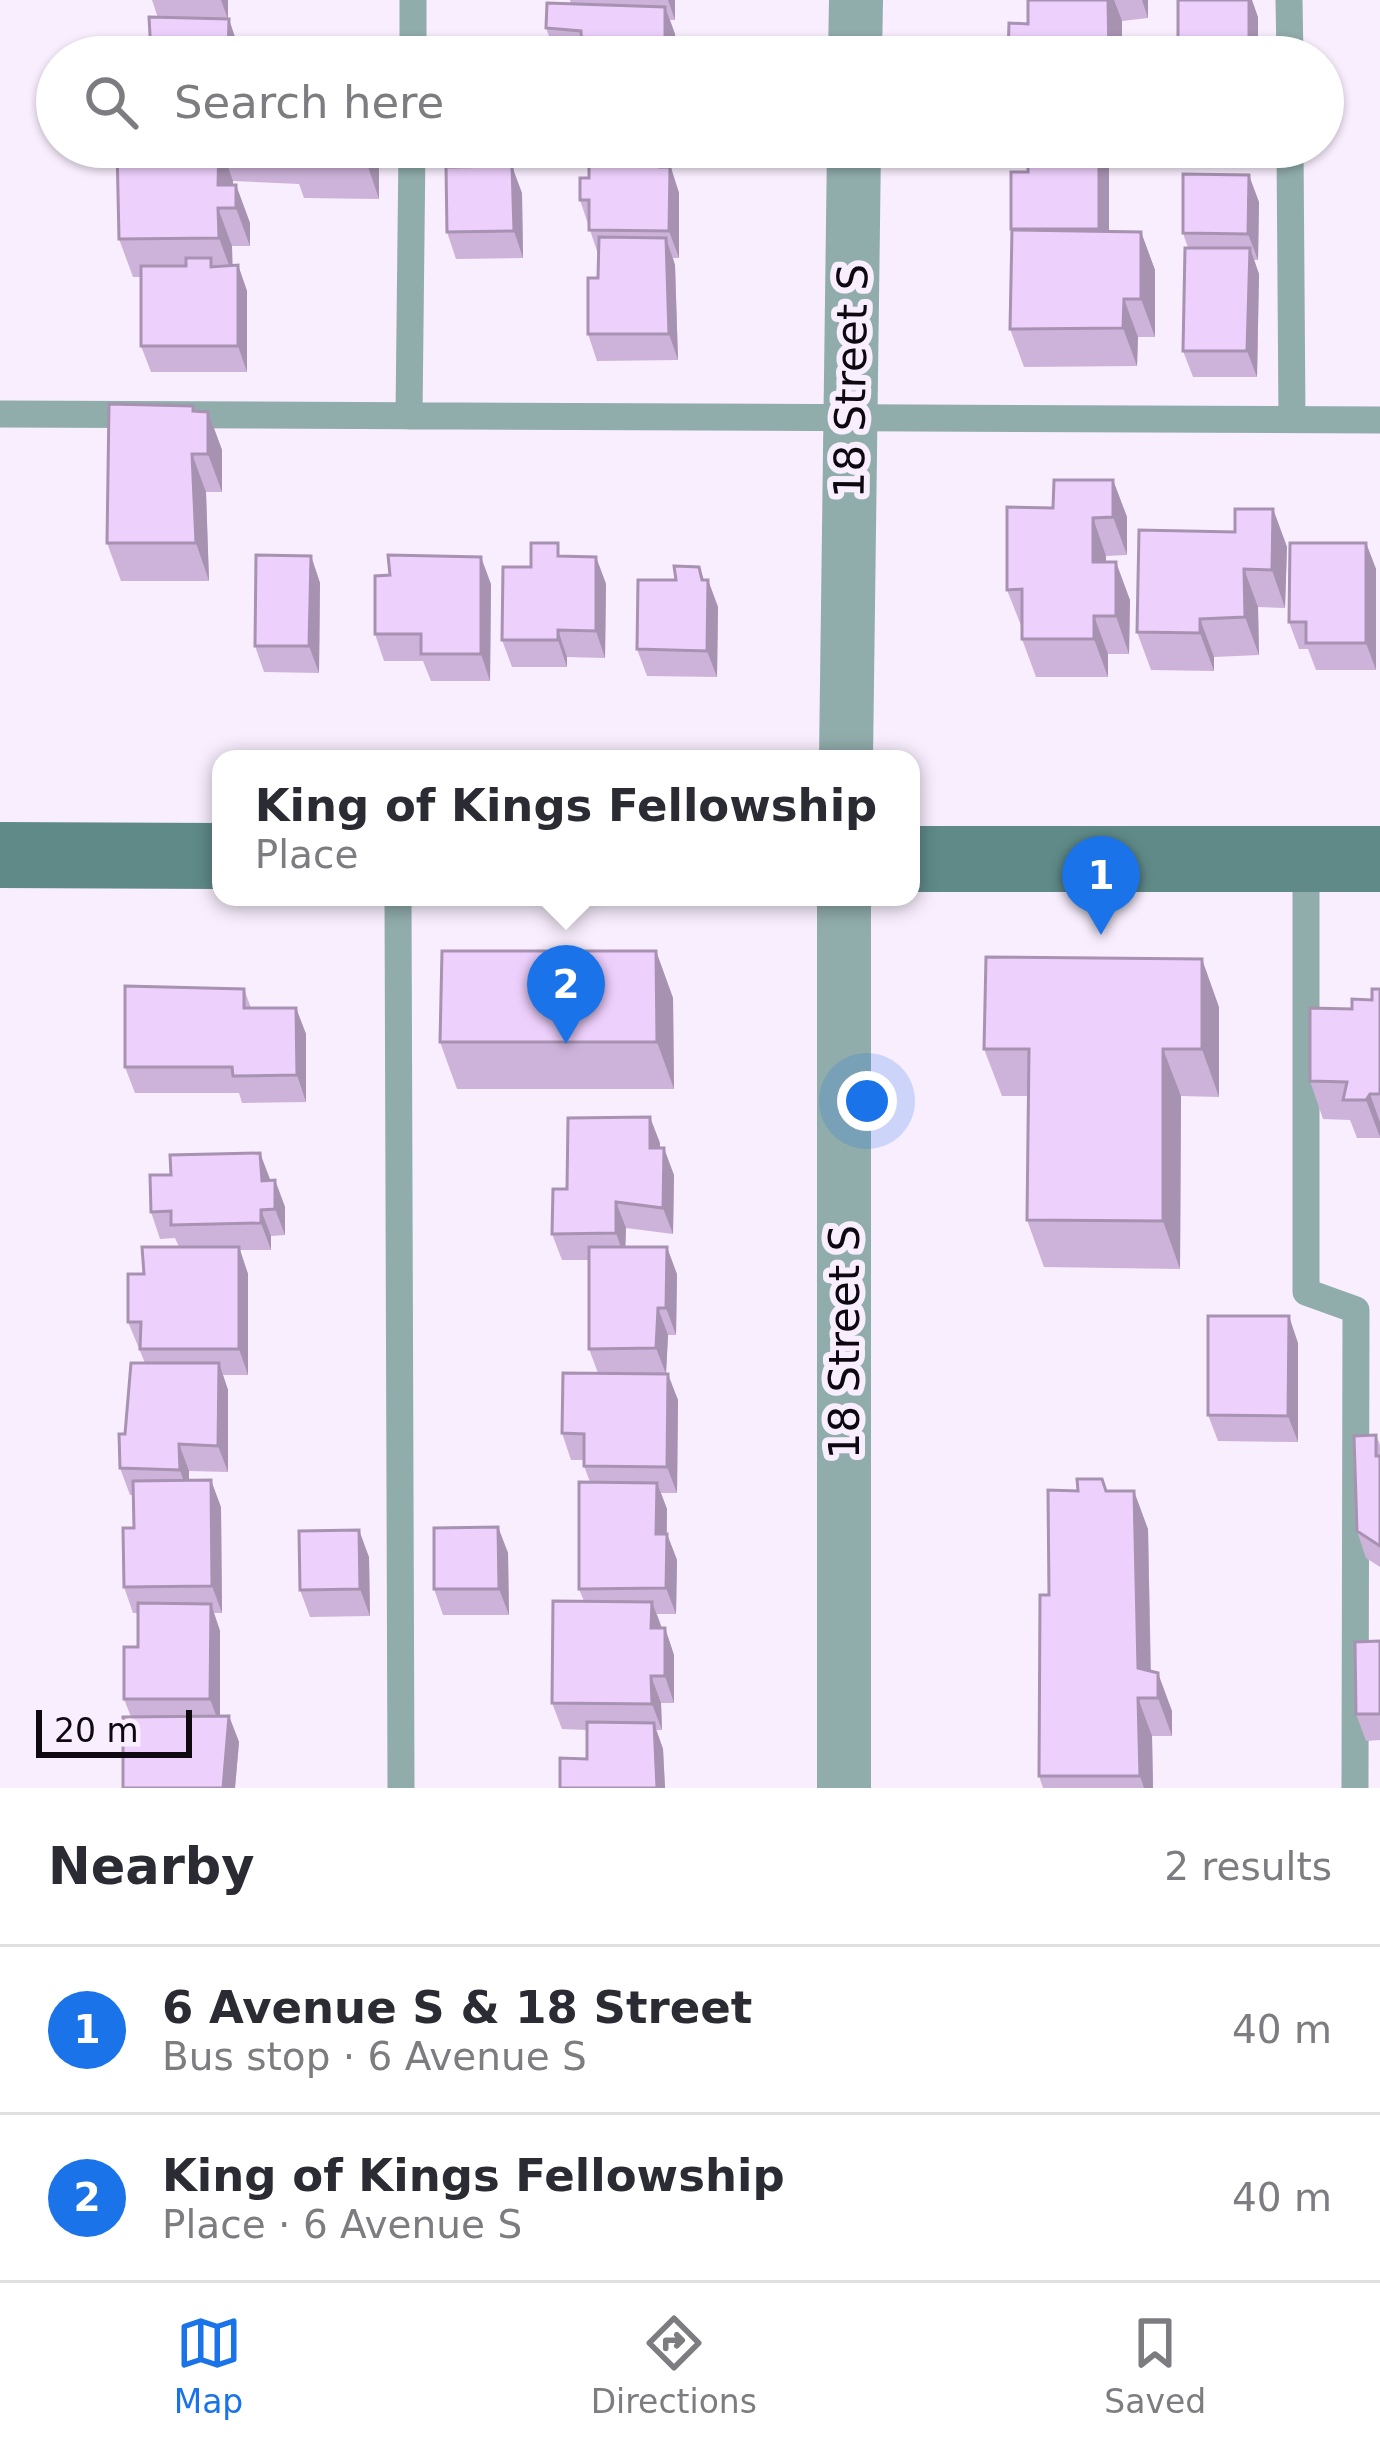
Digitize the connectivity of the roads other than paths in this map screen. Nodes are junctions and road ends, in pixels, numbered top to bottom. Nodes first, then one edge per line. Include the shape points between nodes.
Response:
1 (413, 0) edge
2 (856, 0) edge
3 (1289, 0) edge
4 (413, 36) edge
5 (855, 36) edge
6 (1290, 36) edge
7 (412, 168) edge
8 (854, 168) edge
9 (1290, 168) edge
10 (0, 414) edge
11 (409, 416) junction
12 (850, 418) junction
13 (1292, 419) junction
14 (1380, 420) edge
15 (846, 750) edge
16 (0, 855) edge
17 (212, 856) edge
18 (920, 859) edge
19 (1306, 859) junction
20 (1380, 859) edge
21 (398, 906) edge
22 (844, 906) edge
23 (1368, 1310) edge
24 (401, 1788) edge
25 (844, 1788) edge
26 (1354, 1788) edge

1 - 4 lane
2 - 5 street
3 - 6 lane
7 - 11 lane
8 - 12 street, 18 Street S
9 - 13 lane
10 - 11 lane
11 - 12 lane
12 - 13 lane
12 - 15 street, 18 Street S
13 - 14 lane
16 - 17 main road
18 - 19 main road
19 - 20 main road
19 - 23 lane via 1306,1292
21 - 24 lane
22 - 25 street, 18 Street S
23 - 26 lane

